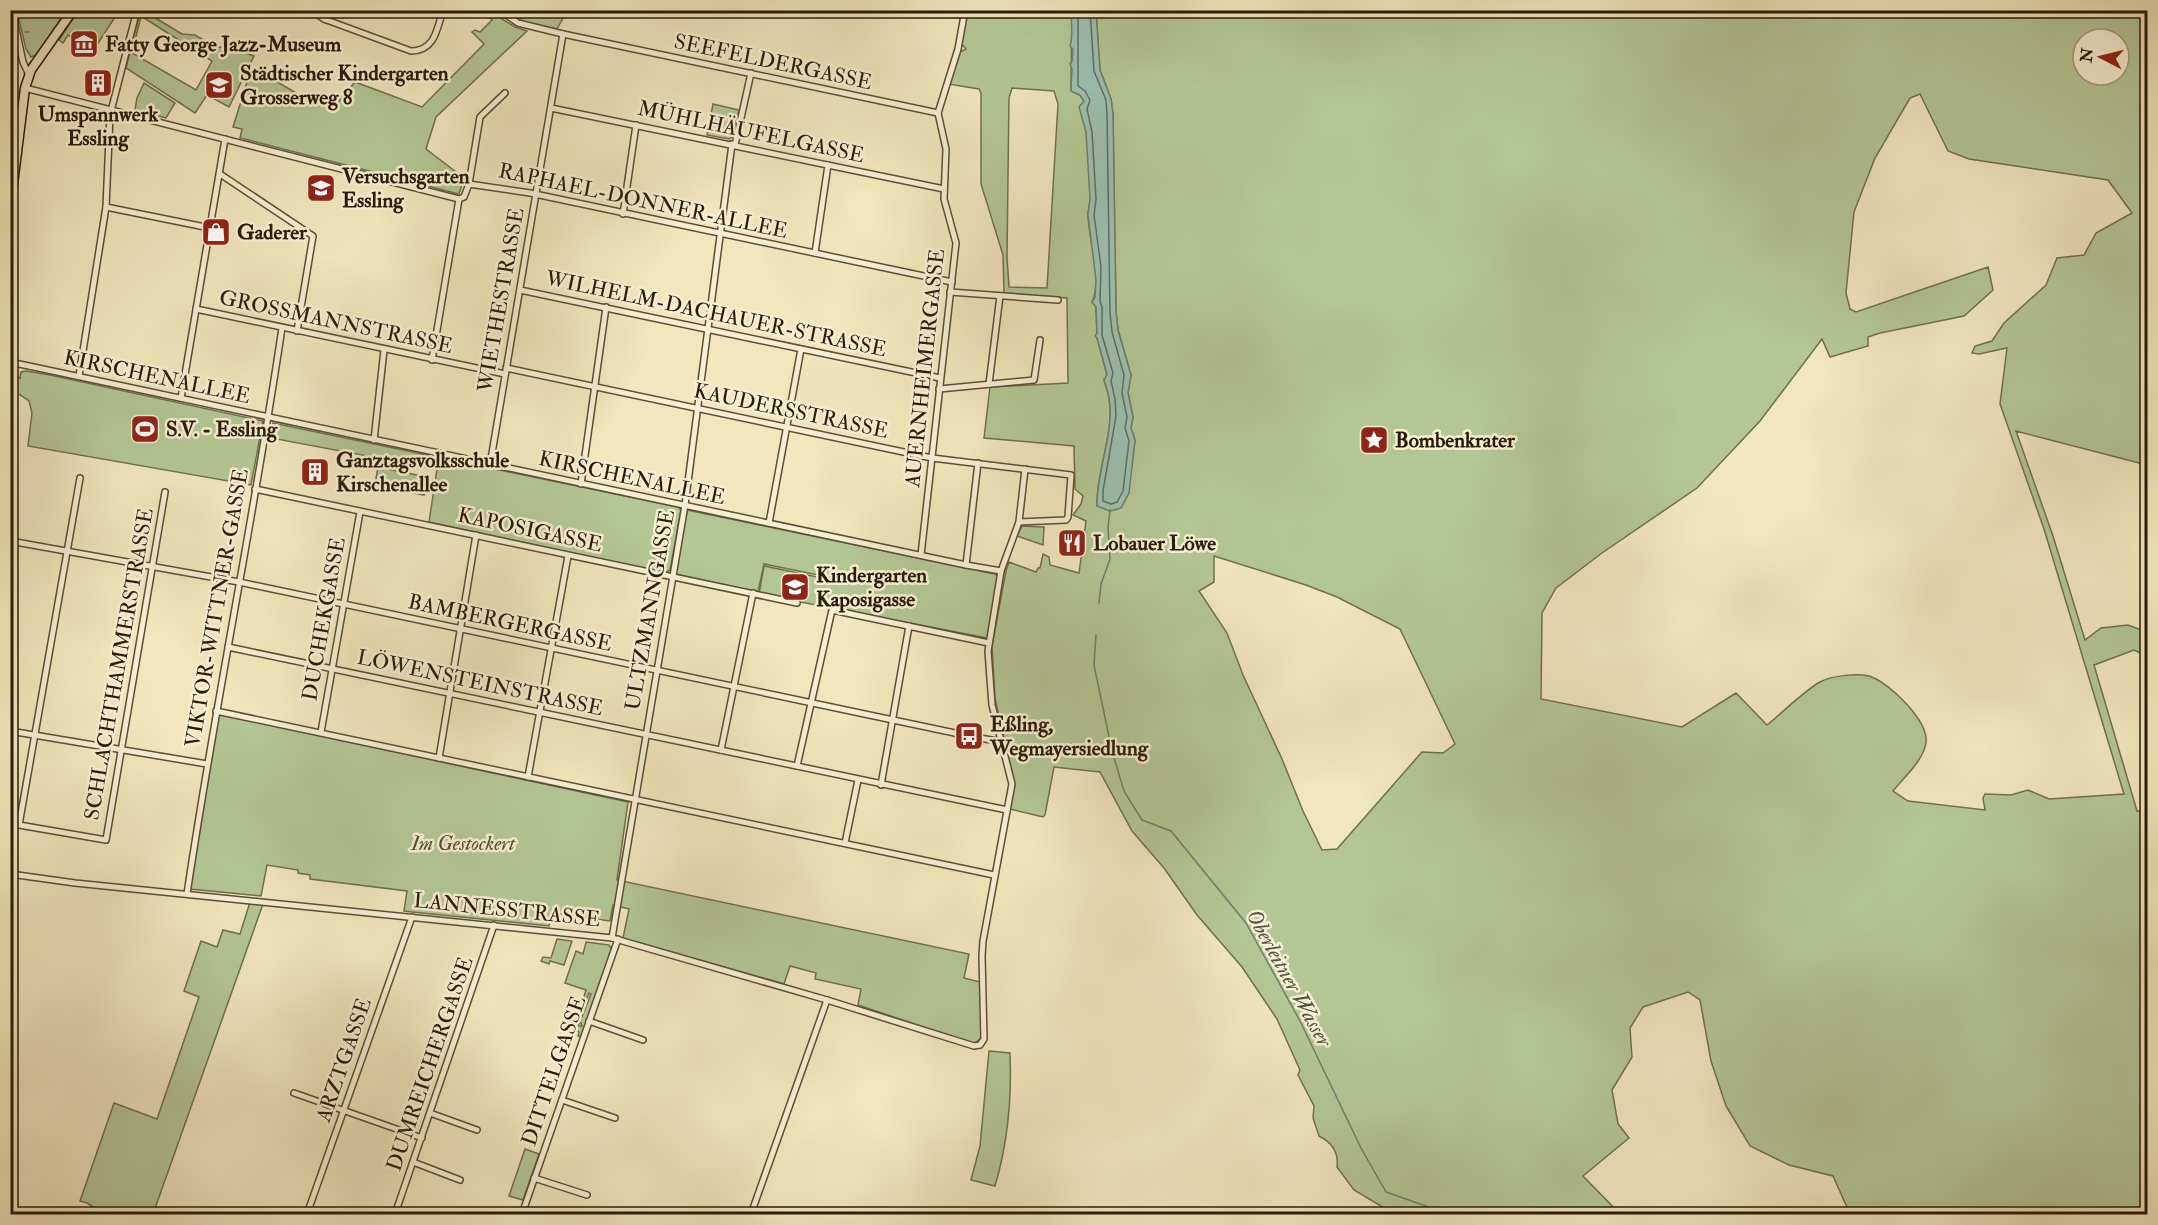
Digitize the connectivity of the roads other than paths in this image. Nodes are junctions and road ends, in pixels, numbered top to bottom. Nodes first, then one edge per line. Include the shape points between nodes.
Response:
1 (12, 10) edge
2 (73, 10) edge
3 (137, 10) edge
4 (310, 10) edge
5 (327, 10) edge
6 (443, 10) edge
7 (499, 10) edge
8 (965, 10) edge
9 (324, 20) junction
10 (563, 34) junction
11 (23, 56) junction
12 (40, 58) junction
13 (30, 60) junction
14 (751, 73) junction
15 (30, 74) junction
16 (25, 88) junction
17 (505, 93) dead end
18 (551, 108) junction
19 (111, 111) junction
20 (938, 113) junction
21 (636, 125) junction
22 (225, 140) junction
23 (734, 144) junction
24 (14, 148) edge
25 (828, 165) junction
26 (220, 174) junction
27 (469, 184) junction
28 (944, 189) junction
29 (535, 195) junction
30 (459, 199) junction
31 (106, 207) junction
32 (10, 208) edge
33 (623, 214) junction
34 (210, 228) junction
35 (720, 234) junction
36 (815, 253) junction
37 (951, 282) junction
38 (520, 290) junction
39 (950, 292) junction
40 (1000, 296) junction
41 (1058, 300) dead end
42 (606, 307) junction
43 (196, 309) junction
44 (282, 328) junction
45 (708, 328) junction
46 (297, 331) junction
47 (1040, 340) dead end
48 (801, 349) junction
49 (384, 350) junction
50 (432, 360) junction
51 (10, 362) edge
52 (505, 371) junction
53 (79, 376) junction
54 (940, 378) junction
55 (989, 384) junction
56 (595, 387) junction
57 (939, 389) junction
58 (181, 398) junction
59 (697, 408) junction
60 (269, 415) junction
61 (787, 428) junction
62 (374, 440) junction
63 (932, 458) junction
64 (978, 463) junction
65 (490, 465) junction
66 (1024, 469) junction
67 (80, 478) dead end
68 (581, 484) junction
69 (255, 489) junction
70 (165, 492) dead end
71 (685, 505) junction
72 (360, 513) junction
73 (1019, 522) junction
74 (769, 523) junction
75 (476, 535) junction
76 (10, 541) edge
77 (67, 551) junction
78 (568, 555) junction
79 (921, 555) junction
80 (966, 565) junction
81 (153, 566) junction
82 (1002, 571) junction
83 (672, 576) junction
84 (239, 582) junction
85 (753, 593) junction
86 (798, 603) dead end
87 (343, 604) junction
88 (909, 626) junction
89 (460, 629) junction
90 (989, 643) junction
91 (228, 647) junction
92 (552, 649) junction
93 (332, 668) junction
94 (656, 670) junction
95 (734, 687) junction
96 (450, 693) junction
97 (812, 703) junction
98 (216, 711) junction
99 (539, 712) junction
100 (892, 720) junction
101 (10, 731) edge
102 (321, 732) junction
103 (35, 735) junction
104 (645, 735) junction
105 (1002, 742) junction
106 (122, 750) junction
107 (721, 750) junction
108 (439, 758) junction
109 (207, 764) junction
110 (797, 766) junction
111 (528, 777) junction
112 (858, 780) junction
113 (880, 785) junction
114 (634, 799) junction
115 (1006, 810) junction
116 (845, 843) junction
117 (10, 874) edge
118 (994, 874) junction
119 (187, 894) junction
120 (412, 917) junction
121 (494, 925) junction
122 (615, 939) junction
123 (827, 1000) junction
124 (589, 1021) junction
125 (644, 1040) dead end
126 (294, 1093) dead end
127 (562, 1100) junction
128 (344, 1111) junction
129 (430, 1113) junction
130 (615, 1119) dead end
131 (477, 1130) dead end
132 (422, 1138) junction
133 (413, 1162) junction
134 (534, 1178) junction
135 (460, 1180) dead end
136 (587, 1196) dead end
137 (307, 1215) edge
138 (395, 1215) edge
139 (522, 1215) edge
140 (751, 1215) edge

1 - 11 street
2 - 12 main road
3 - 19 street
4 - 9 street
5 - 9 street
6 - 9 street via 433,40 418,51
7 - 10 street, SEEFELDERGASSE via 518,23
8 - 20 street, AUERNHEIMERGASSE via 958,49
10 - 14 street, SEEFELDERGASSE
10 - 18 street, WIETHESTRASSE
11 - 13 street
11 - 15 street
12 - 13 street
12 - 15 main road
13 - 15 street
14 - 20 street, SEEFELDERGASSE
14 - 23 street, ULTZMANNGASSE
15 - 16 main road
16 - 19 street
16 - 24 main road
17 - 27 street via 480,117
18 - 21 street, MÜHLHÄUFELGASSE
18 - 29 street, WIETHESTRASSE
19 - 22 street
19 - 31 street
20 - 28 street, AUERNHEIMERGASSE via 946,149
21 - 23 street, MÜHLHÄUFELGASSE
21 - 33 street
22 - 26 street
22 - 30 street
23 - 25 street, MÜHLHÄUFELGASSE
23 - 35 street, ULTZMANNGASSE
24 - 32 main road
25 - 28 street, MÜHLHÄUFELGASSE
25 - 36 street
26 - 34 street
26 - 46 street via 313,236
27 - 29 street, RAPHAEL-DONNER-ALLEE
27 - 30 street, RAPHAEL-DONNER-ALLEE via 464,197
28 - 37 street, AUERNHEIMERGASSE via 956,243
29 - 33 street, RAPHAEL-DONNER-ALLEE
29 - 38 street, WIETHESTRASSE
30 - 50 street
31 - 34 street
31 - 53 street
33 - 35 street, RAPHAEL-DONNER-ALLEE
34 - 43 street
35 - 36 street, RAPHAEL-DONNER-ALLEE
35 - 45 street, ULTZMANNGASSE
36 - 37 street, RAPHAEL-DONNER-ALLEE
37 - 39 street, AUERNHEIMERGASSE
38 - 42 street, WILHELM-DACHAUER-STRASSE
38 - 52 street, WIETHESTRASSE
39 - 40 street
39 - 54 street, AUERNHEIMERGASSE
40 - 41 street
40 - 55 street
42 - 45 street, WILHELM-DACHAUER-STRASSE
42 - 56 street
43 - 44 street, GROSSMANNSTRASSE
43 - 58 street
44 - 46 street, GROSSMANNSTRASSE
44 - 60 street, VIKTOR-WITTNER-GASSE
45 - 48 street, WILHELM-DACHAUER-STRASSE
45 - 59 street, ULTZMANNGASSE
46 - 49 street, GROSSMANNSTRASSE
47 - 55 street via 1034,380
48 - 54 street, WILHELM-DACHAUER-STRASSE
48 - 61 street
49 - 50 street, GROSSMANNSTRASSE
49 - 62 street
50 - 52 street, GROSSMANNSTRASSE
51 - 53 street, KIRSCHENALLEE
52 - 56 street, KAUDERSSTRASSE
52 - 65 street, WIETHESTRASSE
53 - 58 street, KIRSCHENALLEE
54 - 57 street, AUERNHEIMERGASSE
55 - 57 street
56 - 59 street, KAUDERSSTRASSE
56 - 68 street
57 - 63 street, AUERNHEIMERGASSE
58 - 60 street, KIRSCHENALLEE
59 - 61 street, KAUDERSSTRASSE
59 - 71 street, ULTZMANNGASSE
60 - 62 street, KIRSCHENALLEE
60 - 69 street, VIKTOR-WITTNER-GASSE
61 - 63 street, KAUDERSSTRASSE
61 - 74 street
62 - 65 street, KIRSCHENALLEE
63 - 64 street, KAUDERSSTRASSE
63 - 79 street, AUERNHEIMERGASSE
64 - 66 street, KAUDERSSTRASSE
64 - 80 street
65 - 68 street, KIRSCHENALLEE
66 - 73 street
66 - 73 street, KAUDERSSTRASSE via 1071,475 1068,517
67 - 77 street
68 - 71 street, KIRSCHENALLEE
69 - 72 street, KAPOSIGASSE
69 - 84 street, VIKTOR-WITTNER-GASSE
70 - 81 street, SCHLACHTHAMMERSTRASSE
71 - 74 street, KIRSCHENALLEE
71 - 83 street, ULTZMANNGASSE
72 - 75 street, KAPOSIGASSE
72 - 87 street, DUCHEKGASSE
73 - 82 street
74 - 79 street, KIRSCHENALLEE
75 - 78 street, KAPOSIGASSE
75 - 89 street
76 - 77 street, BAMBERGERGASSE
77 - 81 street, BAMBERGERGASSE
77 - 103 street
78 - 83 street, KAPOSIGASSE
78 - 92 street
79 - 80 street, KIRSCHENALLEE
80 - 82 street, KIRSCHENALLEE
81 - 84 street, BAMBERGERGASSE
81 - 106 street, SCHLACHTHAMMERSTRASSE
82 - 90 street
83 - 85 street, KAPOSIGASSE
83 - 94 street, ULTZMANNGASSE
84 - 87 street, BAMBERGERGASSE
84 - 91 street, VIKTOR-WITTNER-GASSE
85 - 86 street, KAPOSIGASSE
85 - 95 street
87 - 89 street, BAMBERGERGASSE
87 - 93 street, DUCHEKGASSE
88 - 90 street
88 - 97 street via 832,610
88 - 100 street
89 - 92 street, BAMBERGERGASSE
89 - 96 street
90 - 105 street via 992,705
91 - 93 street, LÖWENSTEINSTRASSE
91 - 98 street, VIKTOR-WITTNER-GASSE
92 - 94 street, BAMBERGERGASSE
92 - 99 street
93 - 96 street, LÖWENSTEINSTRASSE
93 - 102 street, DUCHEKGASSE
94 - 95 street, BAMBERGERGASSE
94 - 104 street, ULTZMANNGASSE
95 - 97 street, BAMBERGERGASSE
95 - 107 street
96 - 99 street, LÖWENSTEINSTRASSE
96 - 108 street
97 - 100 street, BAMBERGERGASSE
97 - 110 street
98 - 102 street
98 - 109 street, VIKTOR-WITTNER-GASSE
99 - 104 street, LÖWENSTEINSTRASSE
99 - 111 street
100 - 105 street, BAMBERGERGASSE
100 - 113 street
101 - 103 street
102 - 108 street
103 - 106 street
103 - 106 street, SCHLACHTHAMMERSTRASSE via 19,825 106,840
104 - 107 street, LÖWENSTEINSTRASSE
104 - 114 street, ULTZMANNGASSE
105 - 115 street via 1012,784
106 - 109 street
107 - 110 street, LÖWENSTEINSTRASSE
108 - 111 street
109 - 119 street, VIKTOR-WITTNER-GASSE
110 - 112 street, LÖWENSTEINSTRASSE
111 - 114 street
112 - 113 street, LÖWENSTEINSTRASSE
112 - 116 street
113 - 115 street, LÖWENSTEINSTRASSE
114 - 116 street
114 - 122 street, ULTZMANNGASSE
115 - 118 street
116 - 118 street
117 - 119 street, LANNESSTRASSE
118 - 123 street, LANNESSTRASSE via 982,954 984,1039 980,1045
119 - 120 street, LANNESSTRASSE
120 - 121 street, LANNESSTRASSE
120 - 128 street, ARZTGASSE
121 - 122 street, LANNESSTRASSE
121 - 129 street, DUMREICHERGASSE
122 - 123 street, LANNESSTRASSE
122 - 124 street, DITTELGASSE
123 - 140 street
124 - 125 street
124 - 127 street, DITTELGASSE
126 - 128 street
127 - 130 street
127 - 134 street, DITTELGASSE
128 - 132 street
128 - 137 street, ARZTGASSE
129 - 131 street
129 - 132 street, DUMREICHERGASSE
132 - 133 street, DUMREICHERGASSE
133 - 135 street
133 - 138 street, DUMREICHERGASSE
134 - 136 street
134 - 139 street, DITTELGASSE

